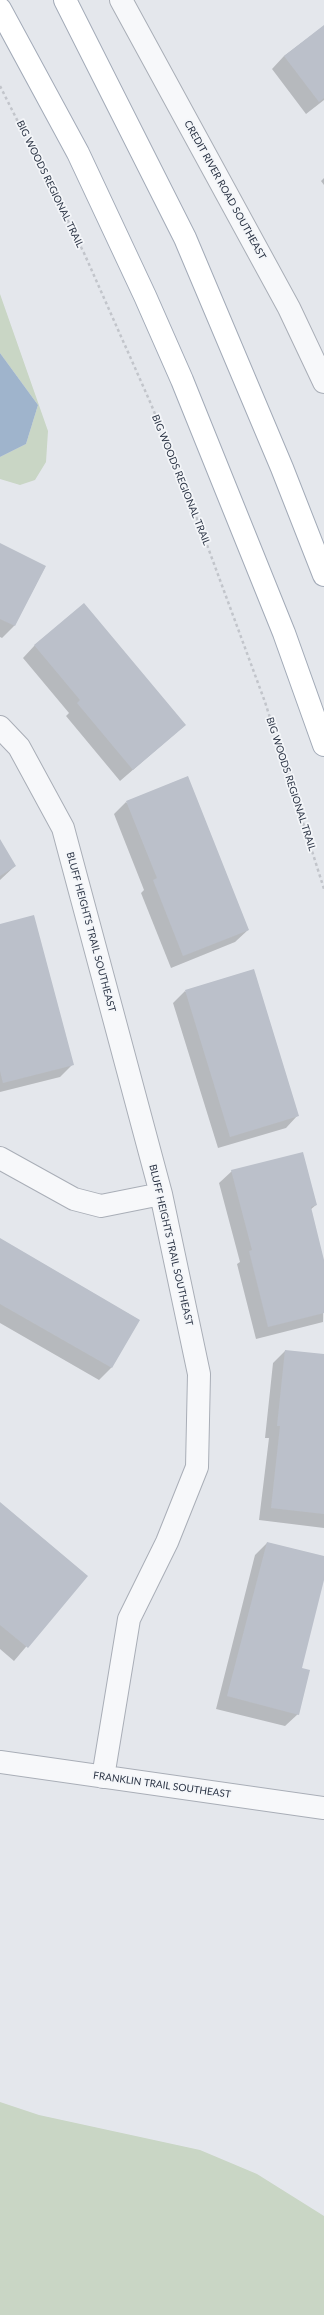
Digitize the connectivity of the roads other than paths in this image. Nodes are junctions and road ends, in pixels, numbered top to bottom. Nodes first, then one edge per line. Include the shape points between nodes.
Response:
1 (65, 0) edge
2 (121, 0) edge
3 (0, 9) edge
4 (324, 382) edge
5 (324, 575) edge
6 (0, 727) edge
7 (324, 745) edge
8 (0, 1158) edge
9 (161, 1194) junction
10 (0, 1762) edge
11 (103, 1777) junction
12 (324, 1808) edge

1 - 5 main road via 185,238
2 - 4 street, CREDIT RIVER ROAD SOUTHEAST via 289,308
3 - 7 main road via 78,153 182,380 284,633
6 - 9 street, BLUFF HEIGHTS TRAIL SOUTHEAST via 19,747 63,828
8 - 9 street via 74,1199 101,1206
9 - 11 street, BLUFF HEIGHTS TRAIL SOUTHEAST via 199,1374 197,1467 167,1542 129,1619
10 - 11 street, FRANKLIN TRAIL SOUTHEAST
11 - 12 street, FRANKLIN TRAIL SOUTHEAST

